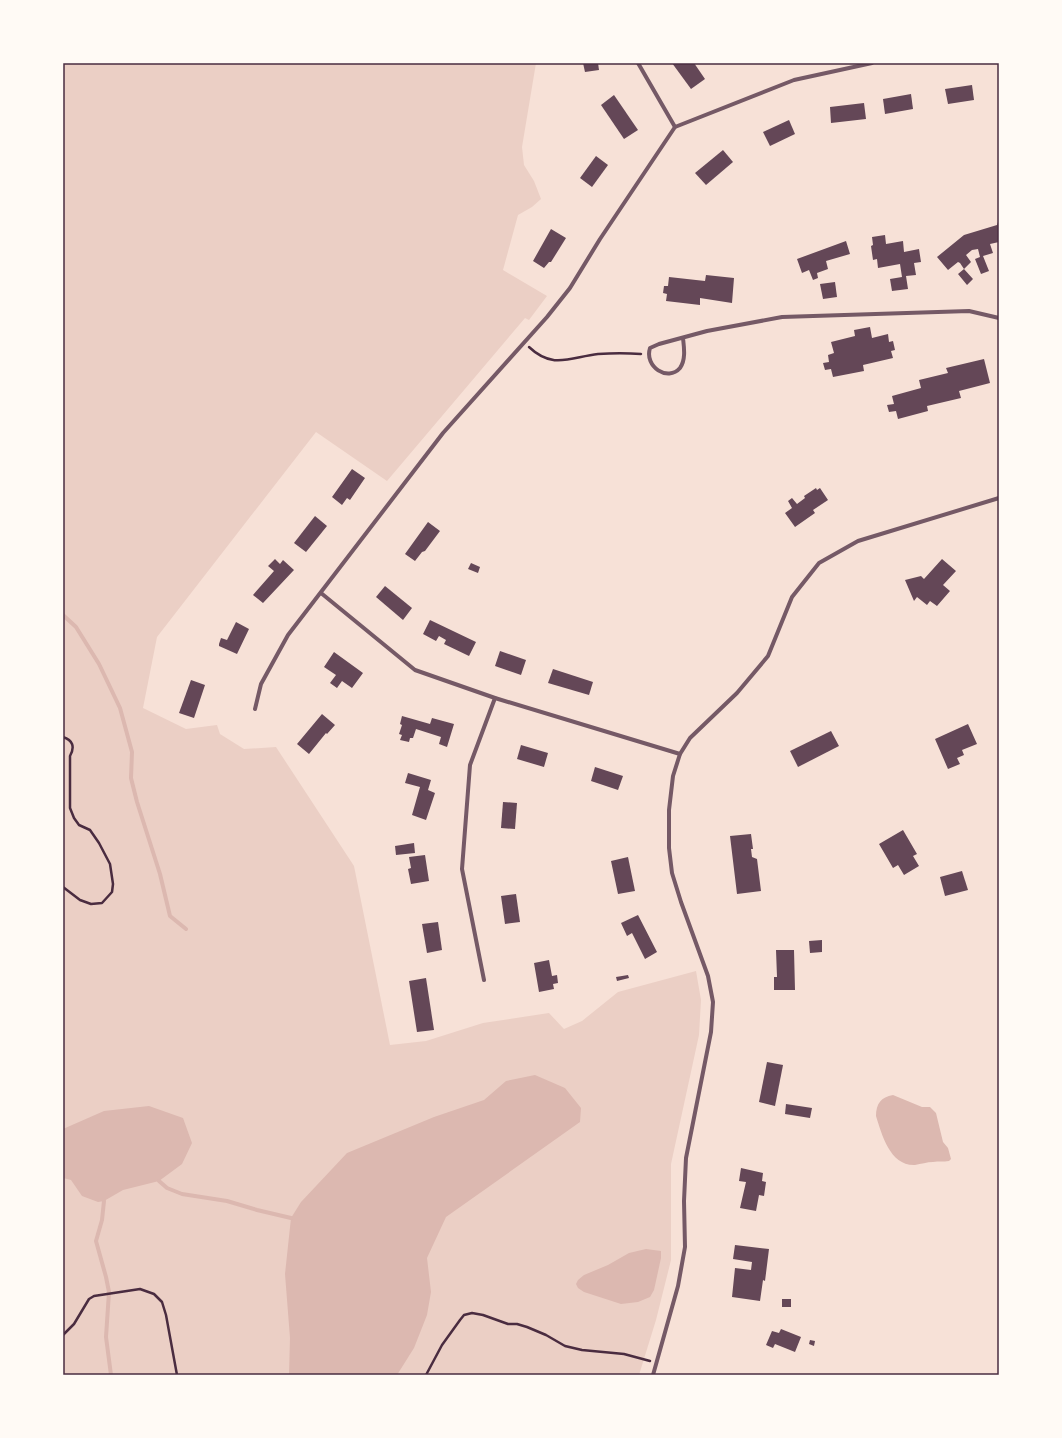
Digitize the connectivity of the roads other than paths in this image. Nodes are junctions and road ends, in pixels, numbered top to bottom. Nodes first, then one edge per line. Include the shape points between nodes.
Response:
1 (638, 63) edge
2 (872, 63) edge
3 (675, 127) junction
4 (999, 318) edge
5 (683, 338) junction
6 (999, 498) edge
7 (321, 593) junction
8 (495, 698) junction
9 (255, 709) dead end
10 (680, 754) junction
11 (484, 980) dead end
12 (653, 1375) edge

1 - 3 street
2 - 3 street via 794,80
3 - 7 street via 570,288 443,433
4 - 5 street via 969,311 782,317
5 - 5 street via 650,348 648,355 654,368 662,373 680,368 683,359
6 - 10 street via 858,541 818,563 792,597 768,656 737,693 690,738
7 - 8 street via 415,670
7 - 9 street via 288,635 261,684
8 - 10 street
8 - 11 street via 470,766 462,868
10 - 12 street via 673,776 669,810 672,874 708,976 713,1002 711,1032 686,1158 685,1247 678,1286

